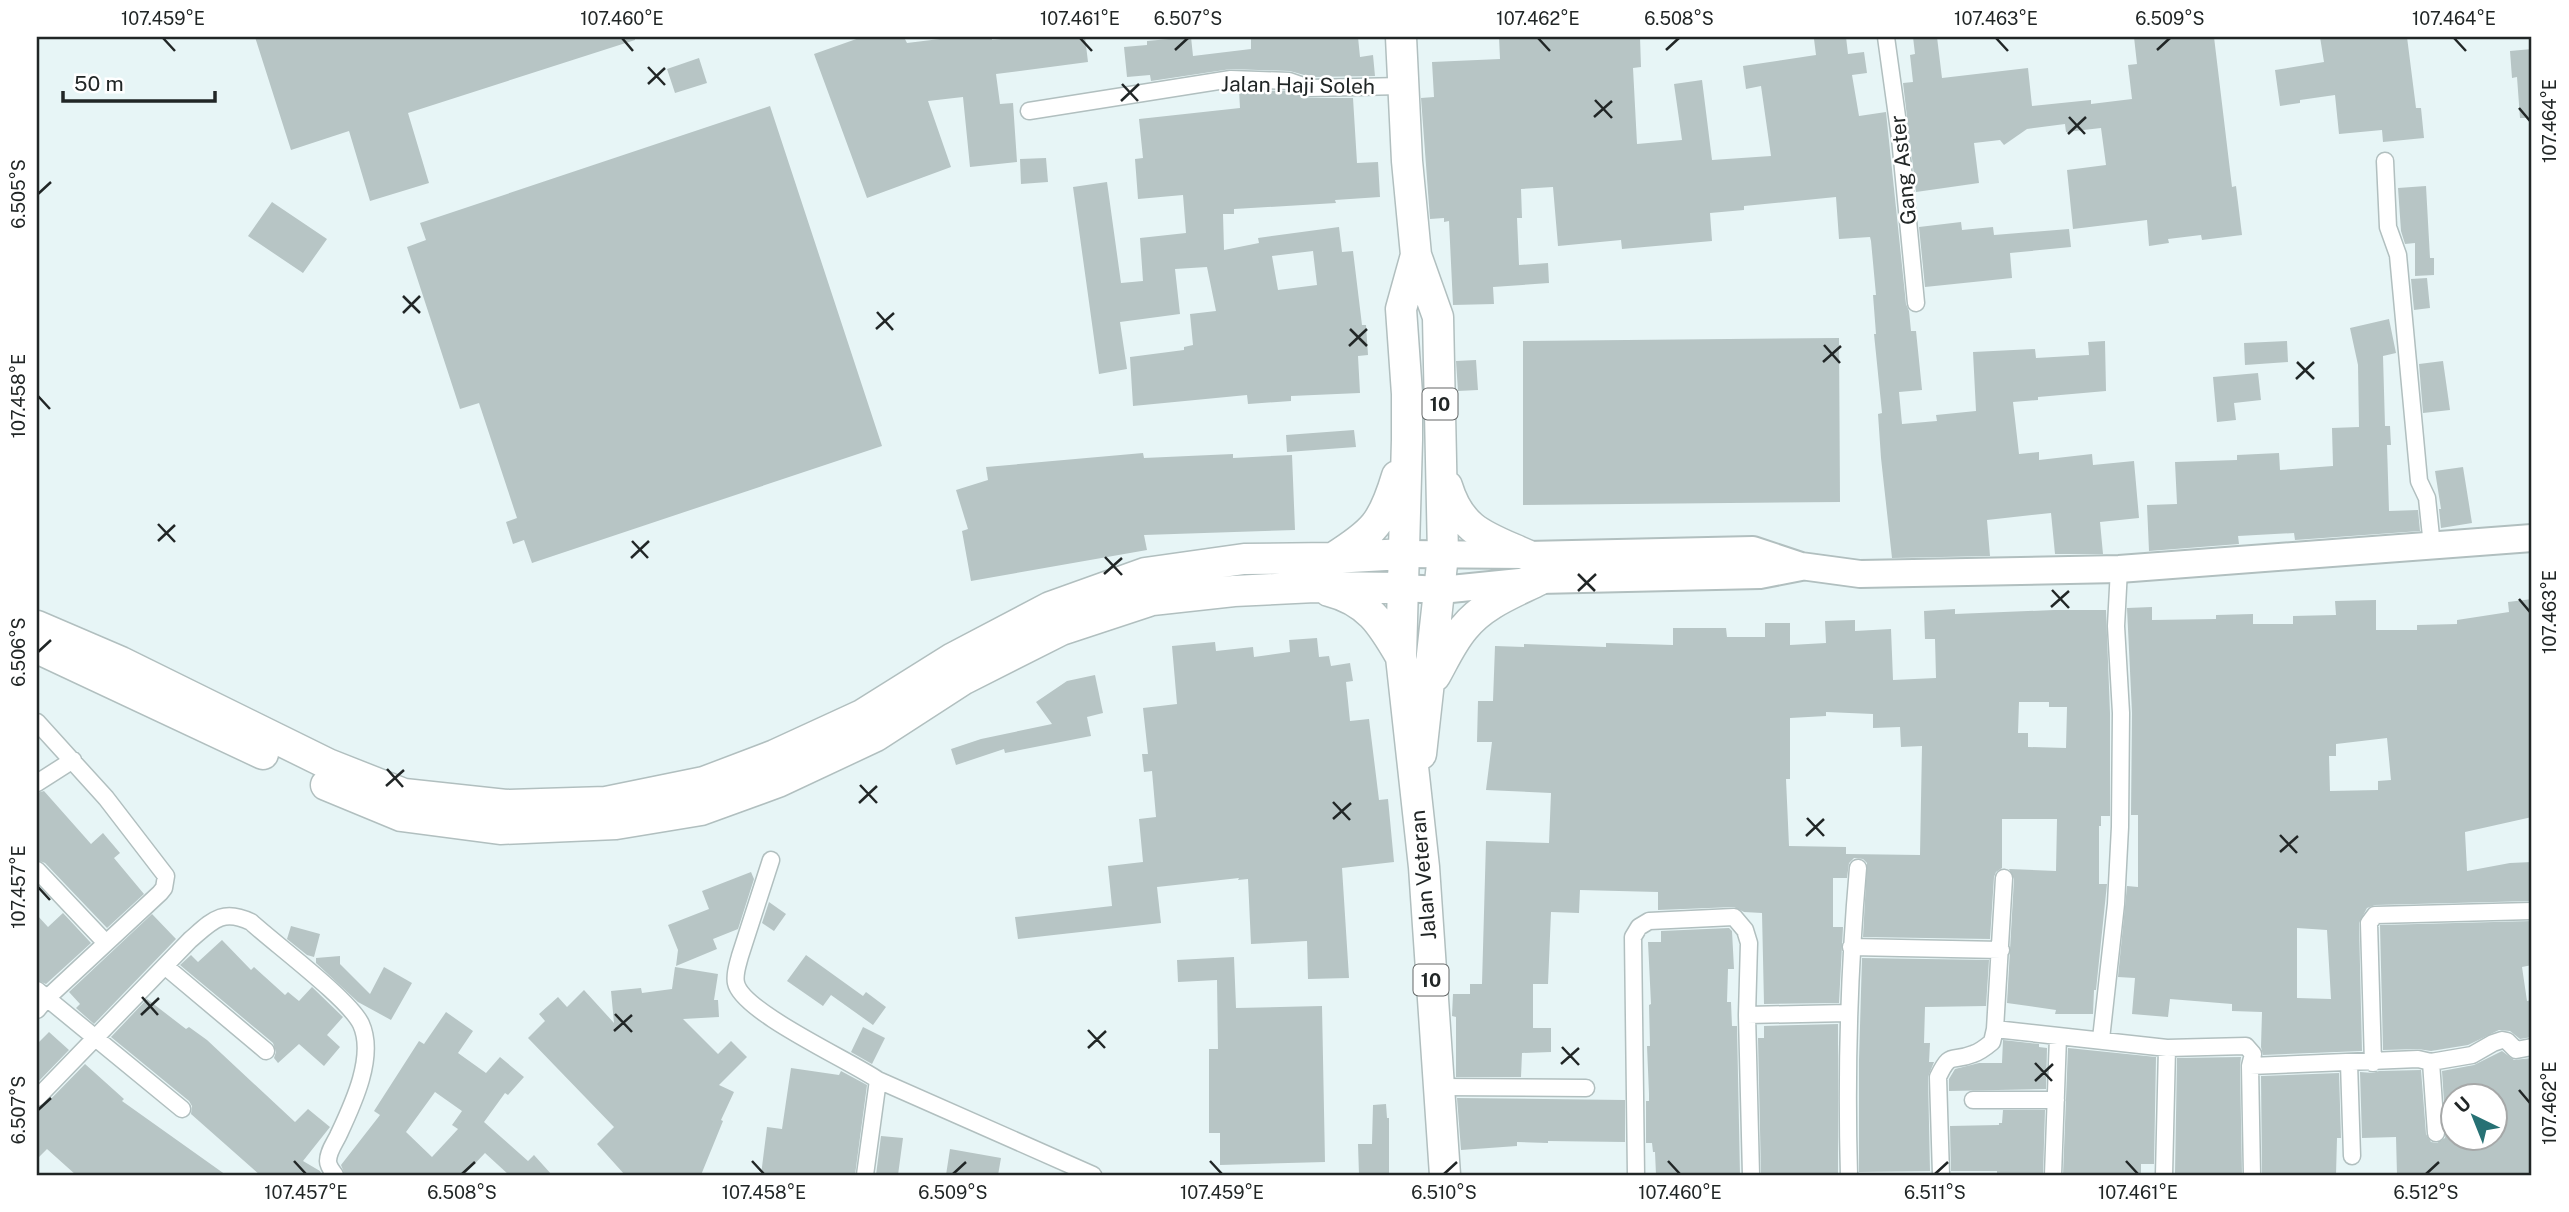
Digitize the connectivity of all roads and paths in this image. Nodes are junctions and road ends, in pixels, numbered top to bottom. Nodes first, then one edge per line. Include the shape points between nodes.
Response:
1 (1401, 37) edge
2 (1886, 37) edge
3 (1402, 86) junction
4 (1029, 111) dead end
5 (2385, 161) dead end
6 (1416, 255) junction
7 (1916, 303) dead end
8 (1407, 440) junction
9 (1441, 465) junction
10 (2532, 537) edge
11 (2432, 545) junction
12 (1403, 554) junction
13 (1443, 555) junction
14 (1333, 558) junction
15 (1533, 568) junction
16 (2119, 569) junction
17 (1315, 587) junction
18 (1402, 588) junction
19 (1441, 590) junction
20 (37, 626) edge
21 (37, 648) edge
22 (1401, 657) junction
23 (1429, 687) junction
24 (37, 722) edge
25 (73, 760) junction
26 (37, 783) edge
27 (1415, 785) junction
28 (771, 860) dead end
29 (1858, 868) dead end
30 (37, 870) edge
31 (2004, 878) dead end
32 (2532, 912) edge
33 (106, 943) junction
34 (1851, 947) junction
35 (2001, 950) junction
36 (166, 967) junction
37 (40, 1000) edge
38 (1848, 1013) junction
39 (1747, 1015) junction
40 (1995, 1029) junction
41 (94, 1037) junction
42 (2057, 1037) junction
43 (2101, 1039) junction
44 (2532, 1046) edge
45 (2167, 1048) junction
46 (266, 1051) dead end
47 (2431, 1062) junction
48 (2349, 1063) junction
49 (2373, 1063) junction
50 (2250, 1066) junction
51 (878, 1080) junction
52 (1439, 1087) junction
53 (1586, 1088) dead end
54 (37, 1098) edge
55 (1973, 1100) dead end
56 (2056, 1100) junction
57 (182, 1109) dead end
58 (2437, 1133) dead end
59 (2352, 1156) dead end
60 (335, 1175) edge
61 (865, 1175) edge
62 (1093, 1175) edge
63 (1445, 1175) edge
64 (1636, 1175) edge
65 (1751, 1175) edge
66 (1849, 1175) edge
67 (1941, 1175) edge
68 (2053, 1175) edge
69 (2164, 1175) edge
70 (2252, 1175) edge

1 - 3 highway, 10
2 - 7 street, Gang Aster
3 - 4 street, Jalan Haji Soleh via 1309,88 1289,81 1231,79
3 - 6 highway, 10
5 - 11 street via 2388,227 2399,255 2419,481 2427,498
6 - 8 highway, 10 via 1401,309
6 - 9 highway, 10 via 1438,317
8 - 12 highway, 10
8 - 14 highway via 1380,519 1361,540
9 - 13 highway, 10
9 - 15 highway via 1453,506 1464,521
10 - 11 main road
11 - 16 main road
12 - 13 main road
12 - 14 highway
12 - 18 highway, 10
13 - 15 main road
13 - 19 highway, 10
14 - 20 highway via 1244,559 1145,573 1050,607 954,658 862,715 775,755 704,782 606,802 506,805 404,794 328,764
15 - 16 main road via 1760,575 1801,566 1860,574
15 - 19 main road
15 - 23 highway via 1462,629
16 - 43 street via 2120,827
17 - 18 highway
17 - 21 highway via 1152,600 1061,630 964,678 876,736 778,782 701,810 616,824 500,830 401,816
17 - 22 highway via 1348,596 1369,611
18 - 19 main road
18 - 22 highway, Jalan Veteran / 10
19 - 23 highway, Jalan Veteran / 10
22 - 27 highway, Jalan Veteran / 10
23 - 27 highway, Jalan Veteran / 10
24 - 25 street
25 - 26 street
25 - 33 street via 166,876 160,893
27 - 52 highway, Jalan Veteran / 10
28 - 51 street via 736,971 739,991 791,1030
29 - 34 street
30 - 33 street
31 - 35 street
32 - 49 street via 2371,918
33 - 37 street
34 - 35 street
34 - 38 street
35 - 40 street
36 - 41 street
36 - 46 street
36 - 60 street via 204,928 236,915 251,922 354,1013 361,1023 366,1057 330,1152 328,1162
37 - 41 street
38 - 39 street
38 - 66 street
39 - 64 street via 1749,943 1734,917 1649,921 1639,927 1632,951
39 - 65 street
40 - 42 street
40 - 67 street via 1992,1042 1971,1055 1951,1058 1938,1077
41 - 54 street
41 - 57 street
42 - 43 street
42 - 56 street
43 - 45 street
44 - 47 street via 2516,1049 2502,1040 2472,1055
45 - 50 street via 2246,1046 2253,1054
45 - 69 street
47 - 49 street
47 - 58 street
48 - 49 street
48 - 50 street
48 - 59 street
50 - 70 street
51 - 61 street
51 - 62 street
52 - 53 street
52 - 63 highway, Jalan Veteran / 10
55 - 56 street
56 - 68 street

